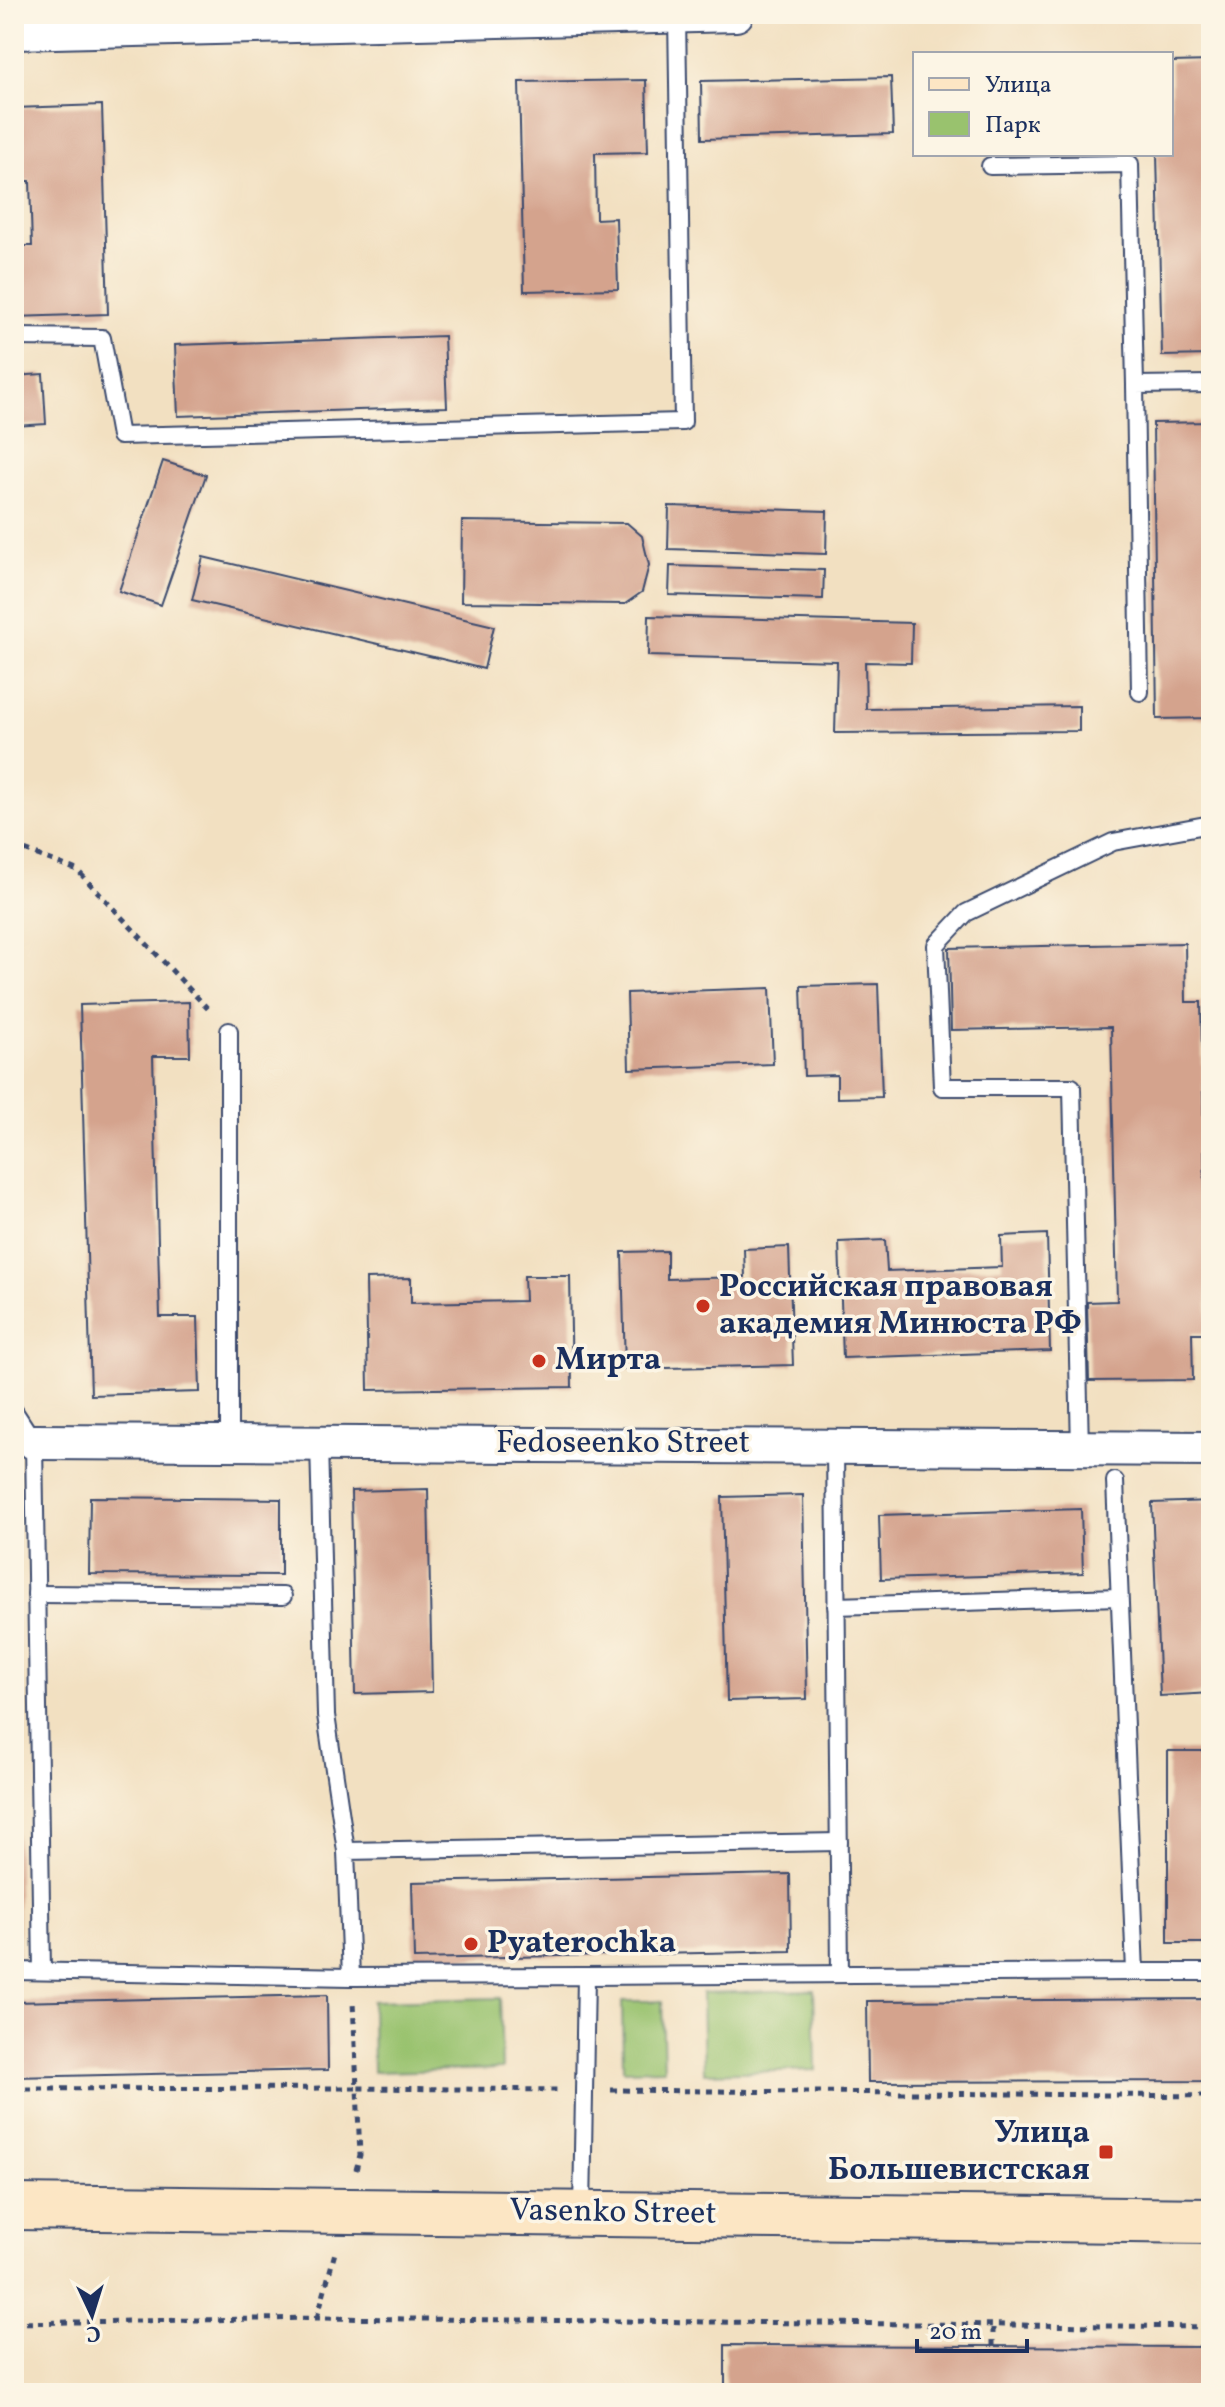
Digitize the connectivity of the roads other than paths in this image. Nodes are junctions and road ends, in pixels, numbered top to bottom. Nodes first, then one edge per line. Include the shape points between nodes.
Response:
1 (736, 14) edge
2 (677, 15) edge
3 (511, 17) edge
4 (14, 32) edge
5 (990, 166) dead end
6 (14, 337) edge
7 (1211, 384) edge
8 (1135, 385) junction
9 (1140, 692) dead end
10 (1211, 824) edge
11 (229, 1031) road end
12 (14, 1411) edge
13 (34, 1442) junction
14 (229, 1442) junction
15 (319, 1443) junction
16 (835, 1445) junction
17 (1080, 1449) junction
18 (1211, 1449) edge
19 (1115, 1481) dead end
20 (36, 1594) junction
21 (283, 1596) dead end
22 (1119, 1597) junction
23 (836, 1606) junction
24 (839, 1842) junction
25 (346, 1851) junction
26 (14, 1971) edge
27 (42, 1971) junction
28 (1135, 1972) junction
29 (1211, 1972) edge
30 (840, 1974) junction
31 (586, 1976) junction
32 (351, 1977) junction
33 (14, 2207) edge
34 (582, 2213) junction
35 (1211, 2221) edge

1 - 2 street
2 - 3 street
2 - 6 lane via 683,422 120,436 102,338
3 - 4 street
5 - 8 lane via 1130,164
7 - 8 lane
8 - 9 lane
10 - 17 lane via 1113,842 966,913 936,945 942,1087 1072,1087
11 - 14 lane
12 - 13 lane
13 - 14 street, Fedoseenko Street
13 - 20 lane
14 - 15 street, Fedoseenko Street
15 - 16 street, Fedoseenko Street
15 - 25 lane via 326,1715
16 - 17 street, Fedoseenko Street
16 - 23 lane
17 - 18 street, Fedoseenko Street
19 - 22 lane
20 - 21 lane
20 - 27 lane
22 - 23 lane
22 - 28 lane
23 - 24 lane
24 - 25 lane
24 - 30 lane
25 - 32 lane
26 - 27 lane
27 - 32 lane
28 - 29 lane
28 - 30 lane
30 - 31 lane
31 - 32 lane
31 - 34 lane
33 - 34 main road, Vasenko Street
34 - 35 main road, Vasenko Street

